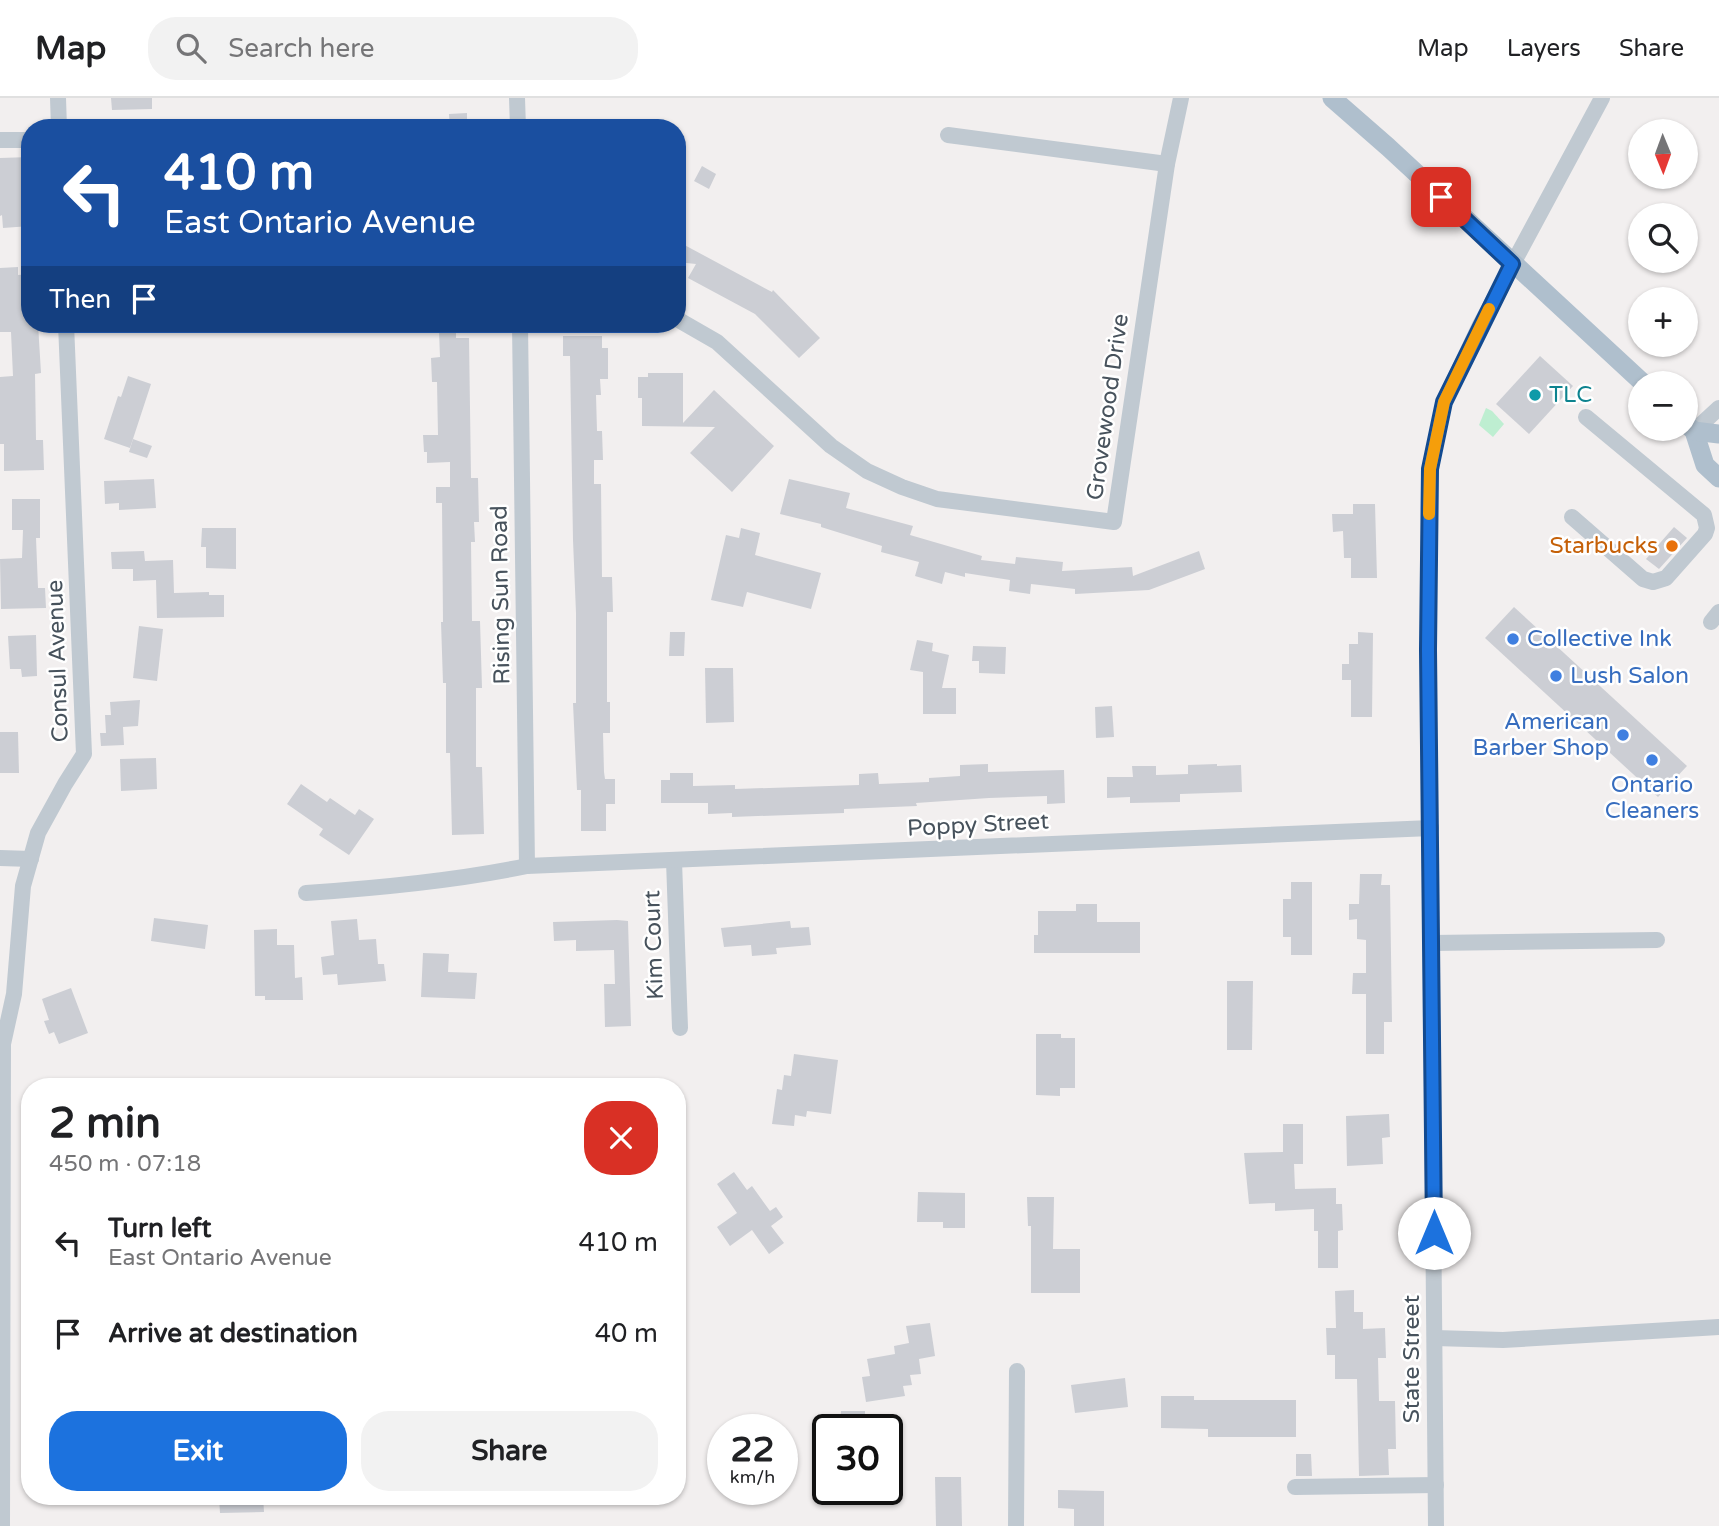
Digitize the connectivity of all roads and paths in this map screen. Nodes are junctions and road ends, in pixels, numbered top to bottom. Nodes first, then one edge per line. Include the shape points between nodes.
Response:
1 (58, 98) edge
2 (517, 98) edge
3 (1181, 98) edge
4 (1332, 98) edge
5 (1602, 98) edge
6 (59, 119) edge
7 (518, 119) edge
8 (948, 135) dead end
9 (0, 140) edge
10 (21, 140) edge
11 (1167, 164) junction
12 (1512, 264) junction
13 (686, 324) edge
14 (66, 333) edge
15 (520, 333) edge
16 (1630, 371) edge
17 (1719, 408) edge
18 (1586, 417) dead end
19 (1698, 422) edge
20 (1698, 429) edge
21 (1719, 434) edge
22 (1696, 441) edge
23 (1719, 478) edge
24 (1572, 517) dead end
25 (1431, 828) junction
26 (0, 858) edge
27 (31, 859) junction
28 (674, 861) junction
29 (527, 866) junction
30 (306, 893) dead end
31 (1657, 940) dead end
32 (1432, 943) junction
33 (680, 1028) dead end
34 (1, 1234) edge
35 (1719, 1327) edge
36 (1435, 1338) junction
37 (1017, 1371) dead end
38 (1436, 1485) junction
39 (1295, 1487) dead end
40 (2, 1526) edge
41 (1016, 1526) edge
42 (1436, 1526) edge

1 - 6 street
2 - 7 street
3 - 11 street, Grovewood Drive
4 - 12 main road
5 - 12 street, State Street
8 - 11 street
9 - 10 street
11 - 13 street, Grovewood Drive via 1114,522 937,499 890,482 831,446 717,342
12 - 16 main road
12 - 25 street, State Street via 1444,402 1430,469
14 - 27 street, Consul Avenue via 84,754 38,833
15 - 29 street, Rising Sun Road
17 - 19 street
18 - 24 street via 1704,515 1707,528 1661,581 1643,579
20 - 21 main road
22 - 23 main road via 1705,464
25 - 28 street, Poppy Street
25 - 32 street, State Street
26 - 27 street
27 - 34 street, Consul Avenue via 23,886 14,994 4,1044
28 - 29 street, Poppy Street
28 - 33 street, Kim Court
29 - 30 street, Poppy Street
31 - 32 street
32 - 36 street, State Street
34 - 40 street, Consul Avenue
35 - 36 street via 1503,1340
36 - 38 street, State Street
37 - 41 street
38 - 39 street
38 - 42 street, State Street

